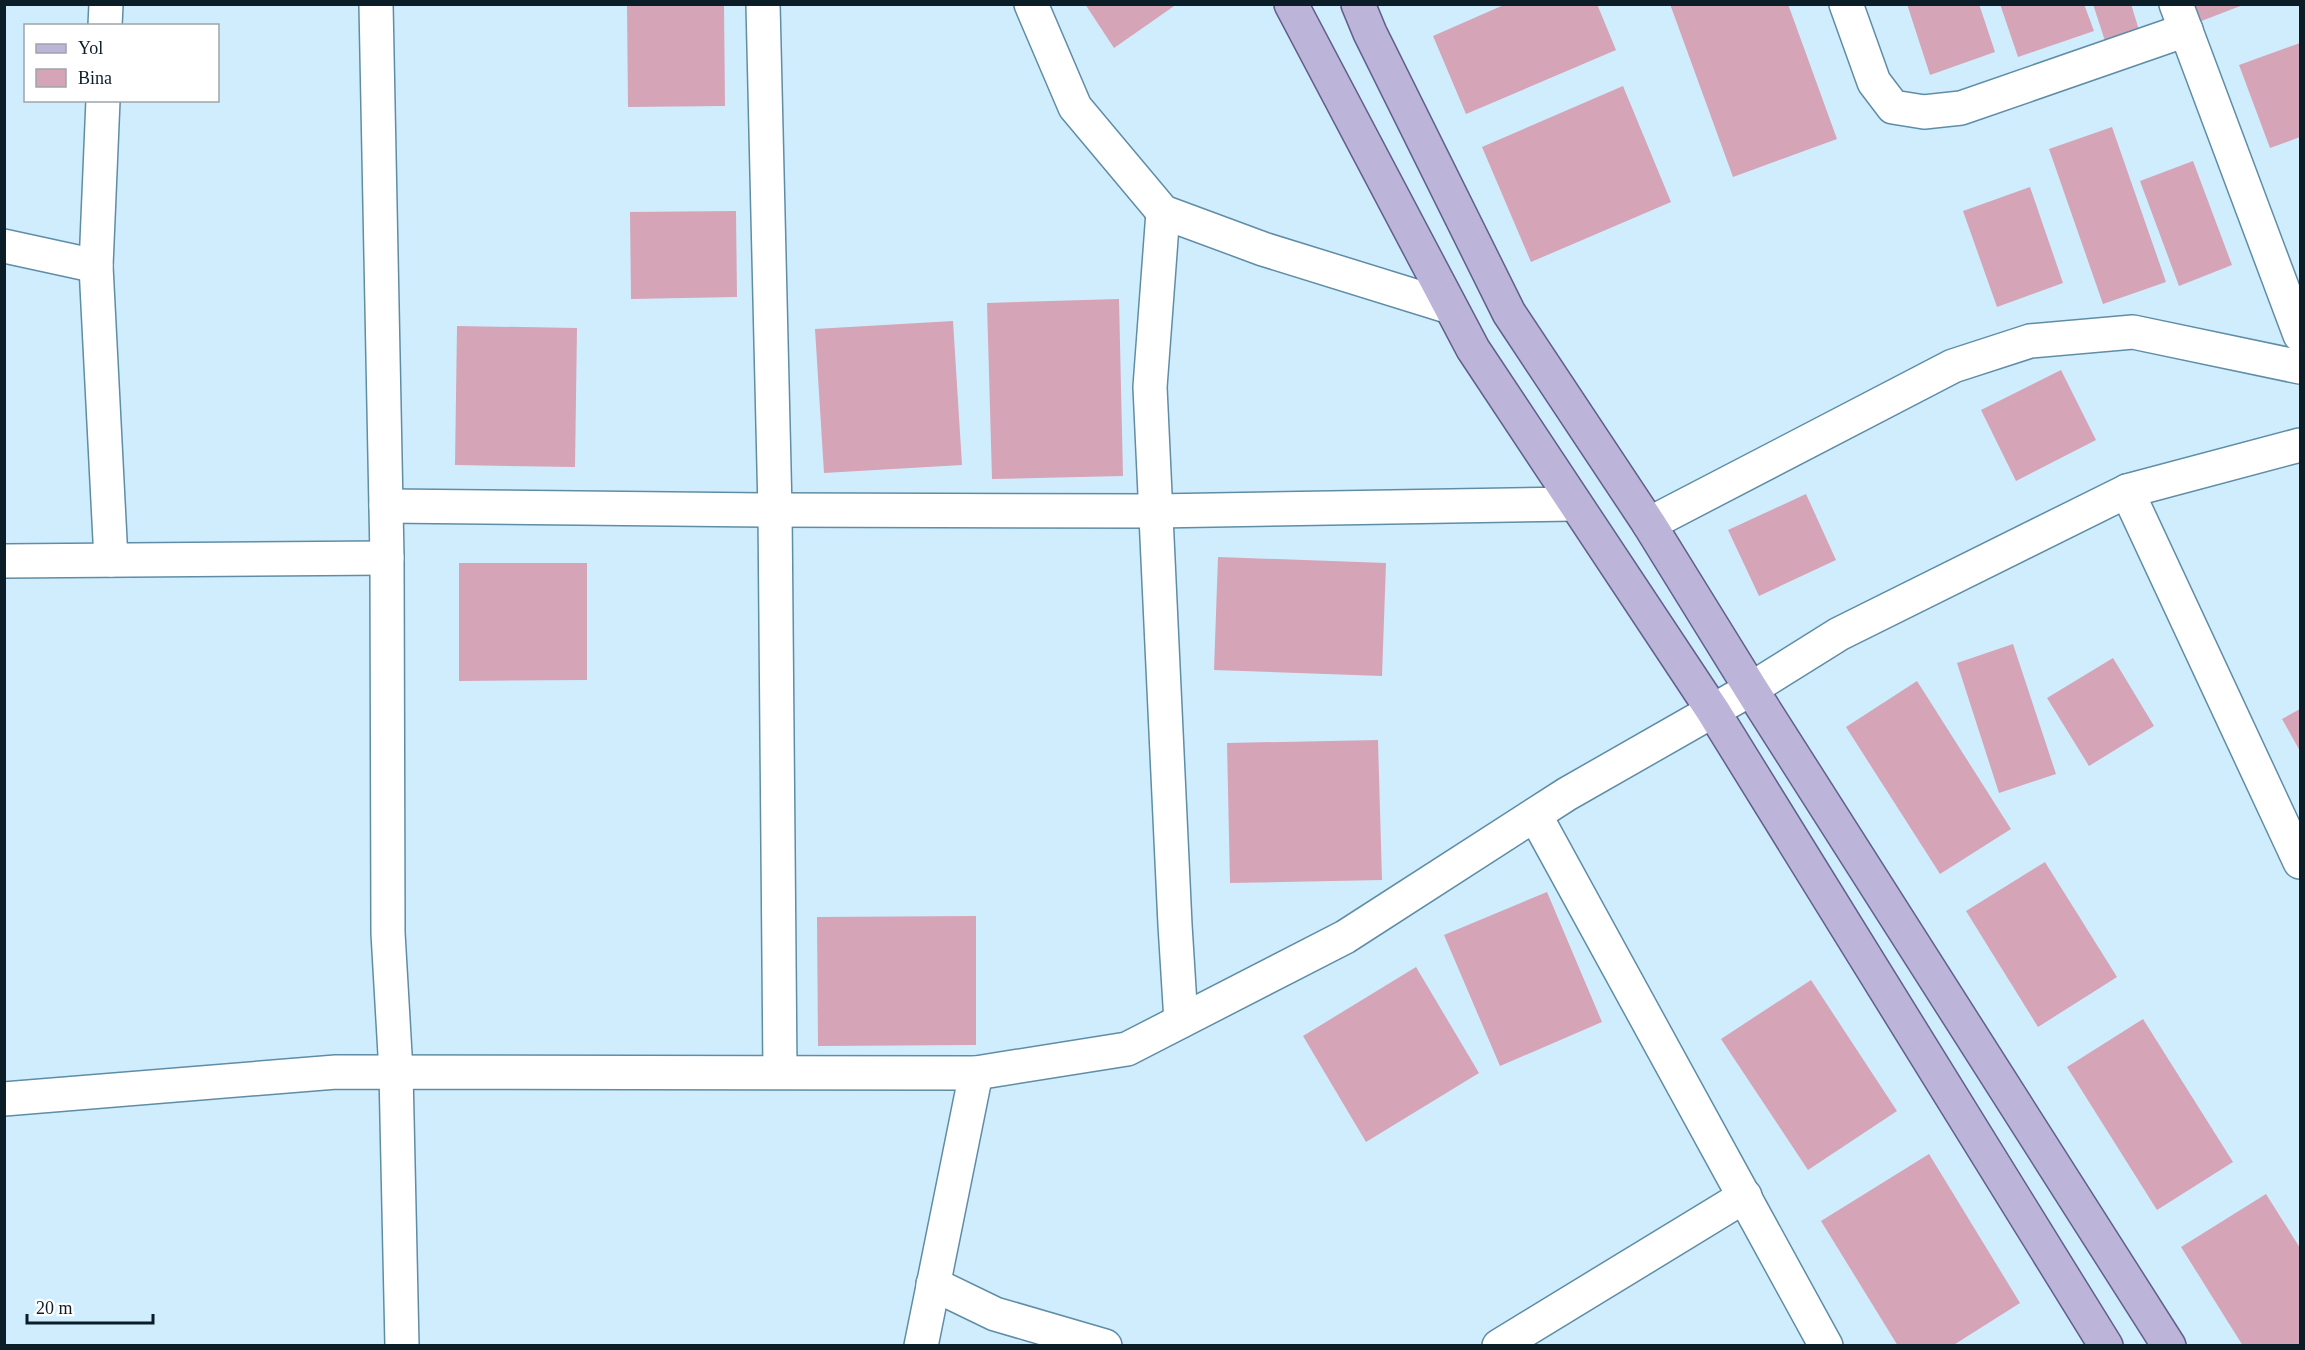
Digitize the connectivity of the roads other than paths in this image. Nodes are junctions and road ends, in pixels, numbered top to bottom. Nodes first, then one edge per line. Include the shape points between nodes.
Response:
1 (106, 4) edge
2 (376, 4) edge
3 (763, 4) edge
4 (1031, 4) edge
5 (1291, 4) edge
6 (1358, 4) edge
7 (1846, 4) edge
8 (2181, 17) edge
9 (105, 24) edge
10 (102, 102) edge
11 (1163, 212) junction
12 (4, 246) edge
13 (96, 266) junction
14 (1450, 307) junction
15 (2301, 335) edge
16 (2301, 367) edge
17 (2301, 445) edge
18 (2127, 491) junction
19 (1575, 504) junction
20 (386, 506) junction
21 (775, 510) junction
22 (1156, 511) junction
23 (1649, 524) junction
24 (387, 558) junction
25 (111, 560) junction
26 (4, 561) edge
27 (1751, 689) junction
28 (1713, 711) junction
29 (1535, 815) junction
30 (2301, 862) edge
31 (1181, 1021) junction
32 (396, 1072) junction
33 (780, 1072) junction
34 (976, 1072) junction
35 (4, 1099) edge
36 (1745, 1196) junction
37 (933, 1284) junction
38 (402, 1346) edge
39 (921, 1346) edge
40 (1105, 1346) edge
41 (1499, 1346) edge
42 (1826, 1346) edge
43 (2106, 1346) edge
44 (2169, 1346) edge

1 - 9 street
2 - 20 street
3 - 21 street
4 - 11 street via 1075,107
5 - 14 main road
6 - 23 main road via 1509,314
7 - 8 street via 1874,82 1893,107 1924,112 1961,108
8 - 15 street
10 - 13 street
11 - 14 street via 1263,249
11 - 22 street via 1150,387
12 - 13 street
13 - 25 street
14 - 19 main road via 1473,349
16 - 23 street via 2133,332 2030,341 1953,366
17 - 18 street
18 - 27 street via 1839,634
18 - 30 street
19 - 22 street
19 - 28 main road
20 - 21 street
20 - 24 street
21 - 22 street
21 - 33 street
22 - 31 street
23 - 27 main road
24 - 25 street
24 - 32 street via 388,933
25 - 26 street
27 - 28 street
27 - 44 main road
28 - 29 street
28 - 43 main road
29 - 31 street via 1345,937
29 - 36 street
31 - 34 street via 1127,1048
32 - 33 street
32 - 35 street via 336,1072
32 - 38 street
33 - 34 street
34 - 37 street
36 - 41 street
36 - 42 street
37 - 39 street
37 - 40 street via 995,1314

